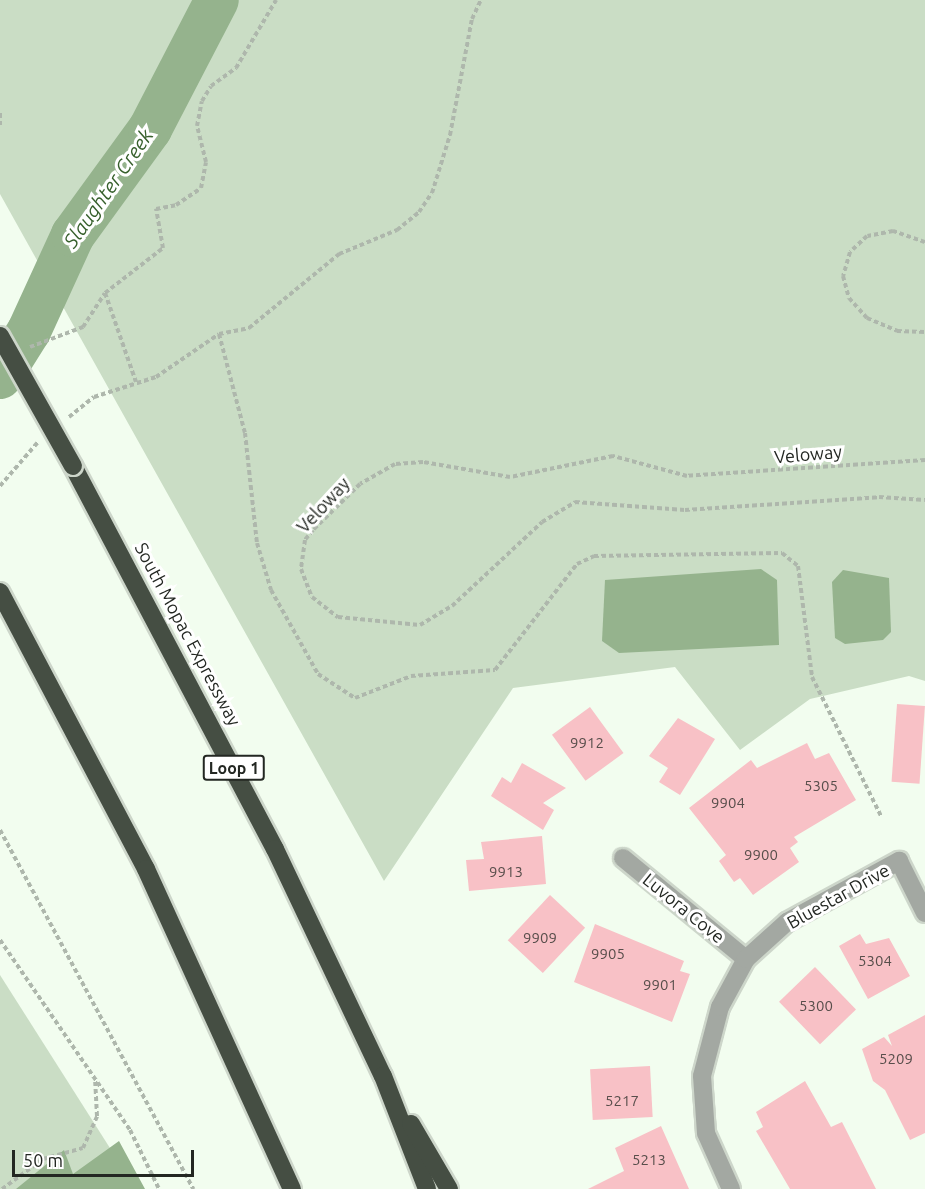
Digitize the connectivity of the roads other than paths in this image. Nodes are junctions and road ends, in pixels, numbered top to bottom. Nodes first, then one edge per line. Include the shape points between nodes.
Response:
1 (0, 336) edge
2 (0, 592) edge
3 (623, 858) dead end
4 (925, 913) edge
5 (746, 959) junction
6 (383, 1076) junction
7 (292, 1189) edge
8 (427, 1189) edge
9 (449, 1189) edge
10 (732, 1189) edge

1 - 6 highway, South Mopac Expressway / Loop 1, bridge via 176,652
2 - 7 highway via 146,869
3 - 5 street, Luvora Cove
4 - 5 street, Bluestar Drive via 898,861 788,922
5 - 10 street, Bluestar Drive via 717,1015 702,1076 706,1133
6 - 8 highway, South Mopac Expressway / Loop 1
6 - 9 highway

